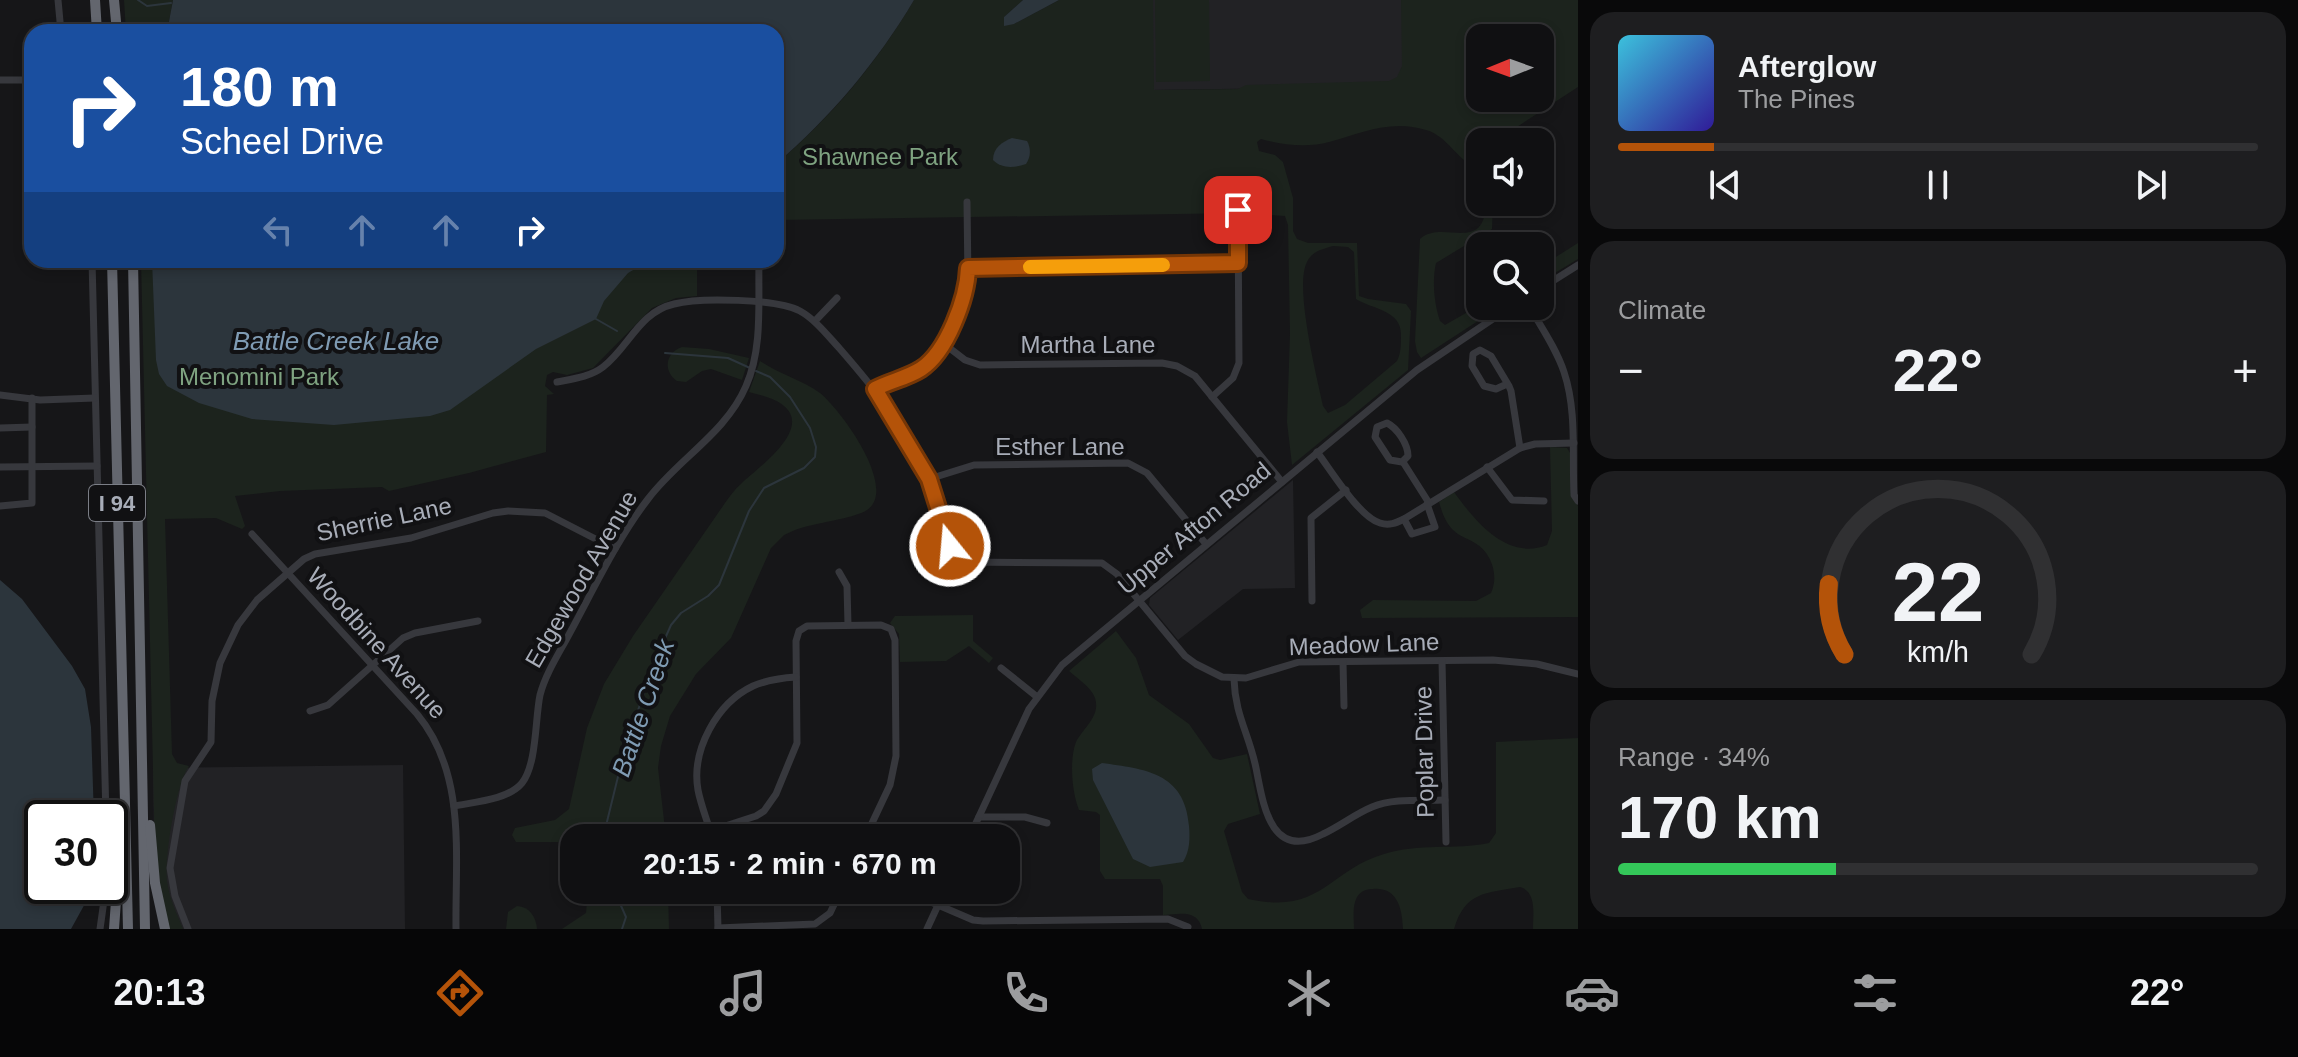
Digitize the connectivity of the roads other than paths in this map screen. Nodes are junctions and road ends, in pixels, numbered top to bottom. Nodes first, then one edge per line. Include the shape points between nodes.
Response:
1 (58, 0) edge
2 (95, 0) edge
3 (114, 0) edge
4 (60, 24) edge
5 (96, 24) edge
6 (116, 24) edge
7 (0, 80) edge
8 (24, 80) edge
9 (967, 202) dead end
10 (1238, 210) dead end
11 (1238, 263) junction
12 (1578, 265) edge
13 (92, 268) edge
14 (112, 268) edge
15 (133, 268) edge
16 (759, 268) edge
17 (968, 268) junction
18 (1554, 280) edge
19 (837, 298) dead end
20 (758, 302) junction
21 (1491, 320) edge
22 (1537, 320) edge
23 (815, 321) junction
24 (943, 343) junction
25 (557, 382) dead end
26 (1507, 384) junction
27 (875, 389) junction
28 (0, 395) edge
29 (1212, 397) junction
30 (32, 398) junction
31 (95, 398) junction
32 (32, 427) junction
33 (0, 428) edge
34 (1574, 443) junction
35 (1520, 448) junction
36 (1317, 452) junction
37 (1403, 462) junction
38 (97, 466) junction
39 (0, 467) edge
40 (32, 467) junction
41 (1487, 467) junction
42 (929, 479) junction
43 (1282, 482) junction
44 (1346, 490) junction
45 (1544, 501) dead end
46 (1578, 501) edge
47 (1428, 504) junction
48 (0, 506) edge
49 (1404, 519) junction
50 (252, 534) dead end
51 (1206, 544) junction
52 (615, 549) junction
53 (958, 559) junction
54 (945, 567) dead end
55 (839, 572) dead end
56 (288, 573) junction
57 (1139, 600) junction
58 (1312, 601) dead end
59 (478, 621) dead end
60 (848, 625) junction
61 (1442, 661) junction
62 (1343, 662) junction
63 (371, 665) junction
64 (1001, 668) dead end
65 (1578, 674) edge
66 (796, 677) junction
67 (1234, 679) junction
68 (1036, 696) junction
69 (1344, 706) dead end
70 (310, 711) dead end
71 (141, 735) junction
72 (124, 746) junction
73 (106, 800) edge
74 (1445, 800) junction
75 (454, 806) junction
76 (979, 817) junction
77 (1047, 823) dead end
78 (708, 824) edge
79 (737, 824) edge
80 (872, 824) edge
81 (976, 824) edge
82 (1446, 842) dead end
83 (103, 904) edge
84 (717, 904) edge
85 (834, 904) edge
86 (934, 904) edge
87 (938, 906) junction
88 (1188, 927) edge
89 (100, 929) edge
90 (114, 929) edge
91 (128, 929) edge
92 (145, 929) edge
93 (165, 929) edge
94 (188, 929) edge
95 (456, 929) edge
96 (718, 929) edge
97 (927, 929) edge

1 - 4 street
2 - 5 highway
3 - 6 highway
7 - 8 street
9 - 17 street
10 - 11 street
11 - 17 street
11 - 29 street via 1239,363 1233,378
12 - 18 street
13 - 31 street
14 - 72 highway, I 94
15 - 71 highway, I 94
16 - 20 street, Edgewood Avenue
17 - 24 street via 965,292
19 - 23 street
20 - 23 street via 790,306
20 - 25 street via 697,301 663,307 646,318 601,369
20 - 52 street, Edgewood Avenue via 754,364 730,414 663,481
21 - 36 street, Upper Afton Road via 1417,370
22 - 34 street via 1564,371
23 - 27 street
24 - 27 street via 919,370
24 - 29 street, Martha Lane via 980,365 1177,366 1195,376
26 - 26 street via 1489,353 1473,354 1472,365 1484,386
26 - 35 street
27 - 42 street
28 - 30 street
29 - 43 street, Martha Lane
30 - 31 street
30 - 32 street
31 - 38 street
32 - 33 street
32 - 40 street
34 - 35 street
34 - 46 street
35 - 41 street
36 - 43 street, Upper Afton Road
36 - 44 street
37 - 37 street via 1407,447 1393,426 1380,424 1376,439 1392,462
37 - 47 street
38 - 40 street
38 - 73 street
39 - 40 street
40 - 48 street via 31,504
41 - 45 street via 1512,500
41 - 47 street
42 - 51 street, Esther Lane via 974,465 1128,463 1147,473
42 - 53 street
43 - 51 street, Upper Afton Road
44 - 49 street via 1376,522
44 - 58 street via 1311,518
47 - 49 street
47 - 49 street via 1435,527 1412,534
50 - 56 street, Woodbine Avenue
51 - 57 street, Upper Afton Road
52 - 56 street, Sherrie Lane via 545,513 508,511 411,538 315,554
52 - 75 street, Edgewood Avenue via 545,681 526,777 502,795
53 - 54 street
53 - 57 street via 1102,563
55 - 60 street via 847,586
56 - 63 street, Woodbine Avenue
56 - 94 street, Sherrie Lane via 251,608 225,649 213,689 211,742 185,781 170,868
57 - 67 street via 1185,656 1211,673
57 - 68 street, Upper Afton Road via 1065,661
59 - 63 street via 415,633
60 - 66 street via 799,631
60 - 80 street via 887,626 895,640 896,756 890,785
61 - 62 street, Meadow Lane
61 - 65 street, Meadow Lane via 1511,661
61 - 74 street, Poplar Drive
62 - 67 street, Meadow Lane via 1299,662
62 - 69 street
63 - 70 street via 326,706
63 - 75 street, Woodbine Avenue via 437,742
64 - 68 street
66 - 78 street via 749,687 714,723 702,746 697,781
66 - 79 street via 797,743 764,811
67 - 74 street via 1234,702 1253,754 1264,810 1279,833 1306,841 1374,806
68 - 76 street, Upper Afton Road
71 - 92 highway, I 94
71 - 93 highway via 155,883
72 - 90 highway
72 - 91 highway, I 94
74 - 82 street, Poplar Drive
75 - 95 street, Woodbine Avenue
76 - 77 street via 1025,817
76 - 81 street, Upper Afton Road
83 - 89 street
84 - 96 street
85 - 96 street via 815,924
86 - 87 street
87 - 88 street via 994,923 1168,919
87 - 97 street

